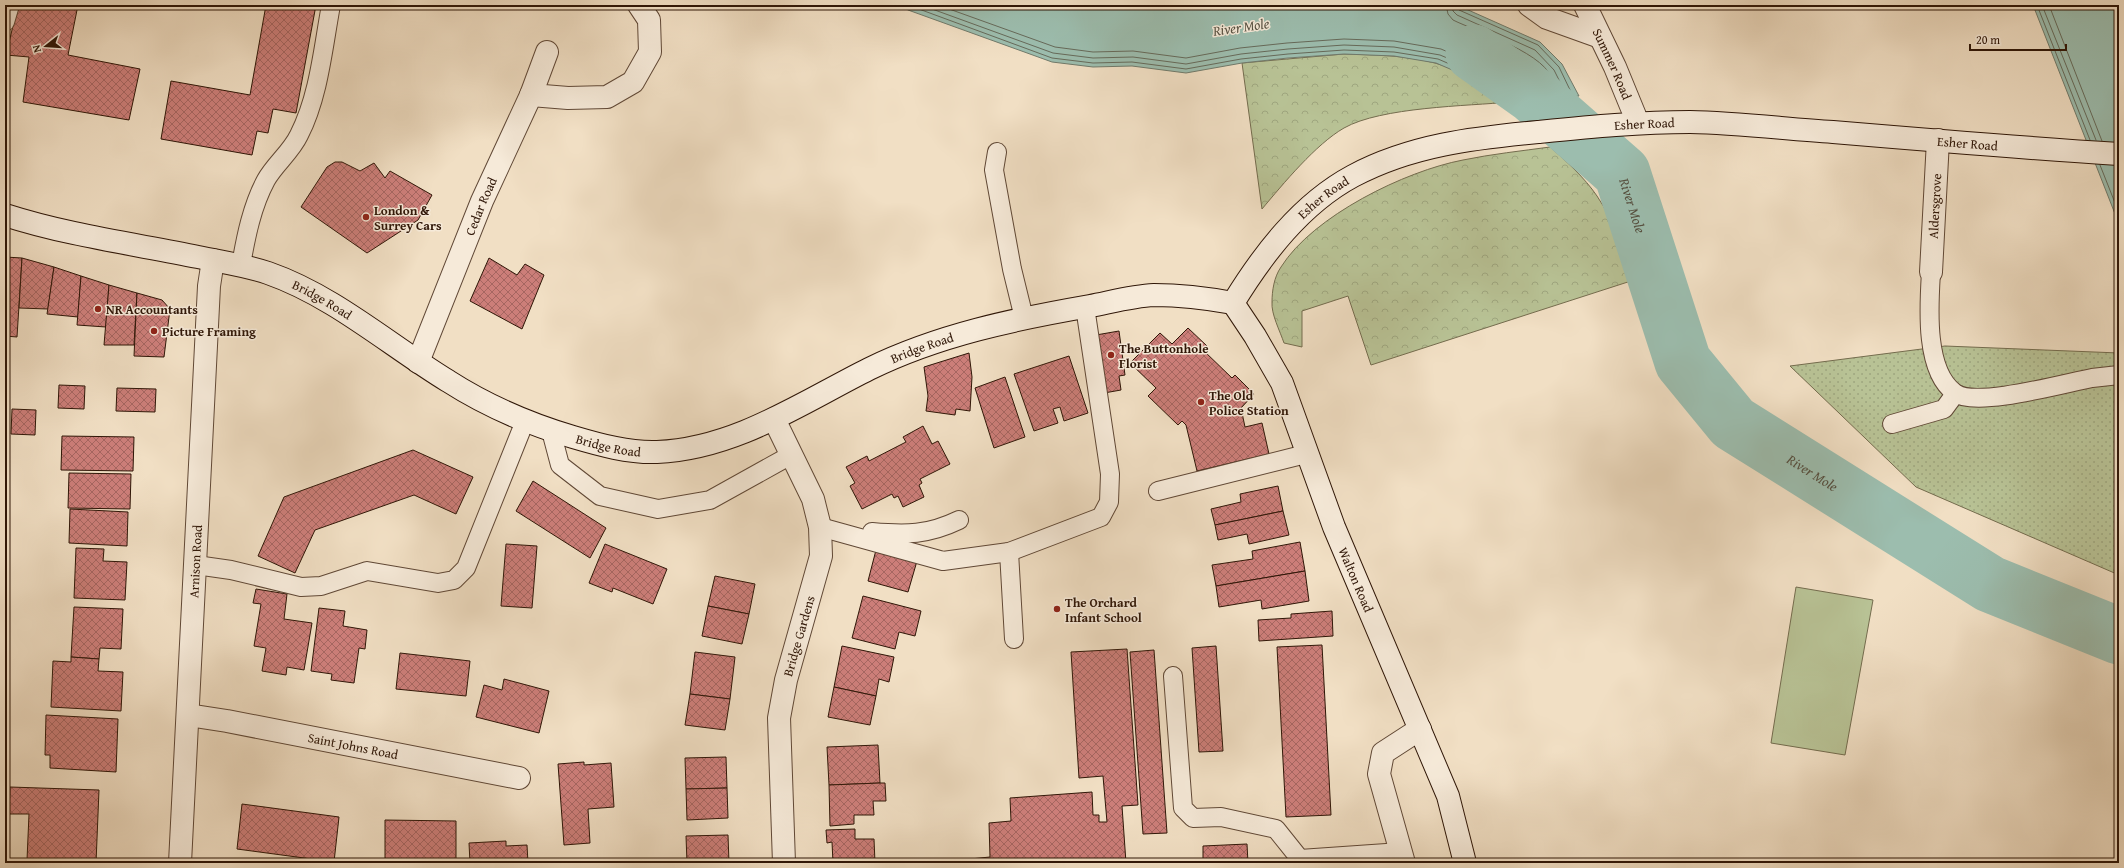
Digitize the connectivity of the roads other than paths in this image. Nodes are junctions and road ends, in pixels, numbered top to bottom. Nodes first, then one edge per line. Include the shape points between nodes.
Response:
1 (10, 5) edge
2 (331, 5) edge
3 (639, 5) edge
4 (1529, 5) edge
5 (1585, 5) edge
6 (5, 22) edge
7 (1600, 37) junction
8 (546, 52) dead end
9 (531, 95) junction
10 (1638, 123) junction
11 (1938, 140) junction
12 (997, 152) dead end
13 (2119, 154) edge
14 (5, 215) edge
15 (213, 260) junction
16 (241, 265) junction
17 (1931, 272) joint
18 (1233, 303) junction
19 (1085, 306) junction
20 (1024, 318) junction
21 (418, 362) junction
22 (2119, 376) edge
23 (1955, 394) junction
24 (774, 419) junction
25 (525, 421) junction
26 (1892, 424) dead end
27 (551, 431) junction
28 (1306, 454) junction
29 (791, 455) junction
30 (1158, 491) dead end
31 (959, 520) dead end
32 (820, 527) junction
33 (1009, 552) junction
34 (196, 565) junction
35 (1014, 639) dead end
36 (1173, 676) dead end
37 (188, 715) junction
38 (1420, 729) junction
39 (519, 778) dead end
40 (1402, 857) edge
41 (180, 863) edge
42 (784, 863) edge
43 (1465, 863) edge

1 - 6 lane
2 - 16 lane via 313,101 298,136 266,179 246,235
3 - 9 main road via 649,20 650,52 634,82 607,97 568,98
4 - 7 main road via 1547,18
5 - 7 main road, Summer Road
7 - 10 main road, Summer Road
8 - 9 main road, Cedar Road
9 - 21 main road, Cedar Road via 482,201
10 - 11 main road, Esher Road via 1693,122
10 - 18 main road, Esher Road via 1492,136 1438,145 1393,158 1352,176 1319,199 1292,224 1258,262
11 - 13 main road, Esher Road
11 - 17 main road, Aldersgrove
12 - 20 lane via 994,170 1012,269
14 - 15 main road, Bridge Road
15 - 16 main road, Bridge Road
15 - 34 main road, Arnison Road via 209,286
16 - 21 main road, Bridge Road via 270,273 305,289
17 - 23 lane via 1929,309 1933,348 1939,375
18 - 19 main road, Bridge Road via 1197,296 1150,295
18 - 28 main road, Walton Road via 1282,383
19 - 20 main road, Bridge Road
19 - 33 lane via 1110,474 1109,502 1101,517
20 - 24 main road, Bridge Road via 910,351
21 - 25 main road, Bridge Road via 485,404
22 - 23 lane via 2092,378 2031,392 1982,398
23 - 26 lane via 1944,409
24 - 27 main road, Bridge Road via 735,436 692,449 654,452 620,449
24 - 29 main road, Bridge Gardens
25 - 27 main road, Bridge Road
25 - 34 lane via 466,568 454,580 438,583 367,570 321,586 301,587 230,570
27 - 29 lane via 560,465 600,496 658,509 710,500
28 - 30 lane
28 - 38 main road, Walton Road via 1334,527
29 - 32 main road, Bridge Gardens via 813,499
31 - 32 lane via 928,532 903,535
32 - 33 lane via 943,560
32 - 42 main road, Bridge Gardens via 821,556 786,680 779,718
33 - 35 lane
34 - 37 main road, Arnison Road
36 - 40 lane via 1183,808 1193,818 1221,817 1276,828 1300,859
37 - 39 main road, Saint Johns Road
37 - 41 main road, Arnison Road
38 - 40 main road via 1383,753 1378,774
38 - 43 main road, Walton Road via 1448,796

